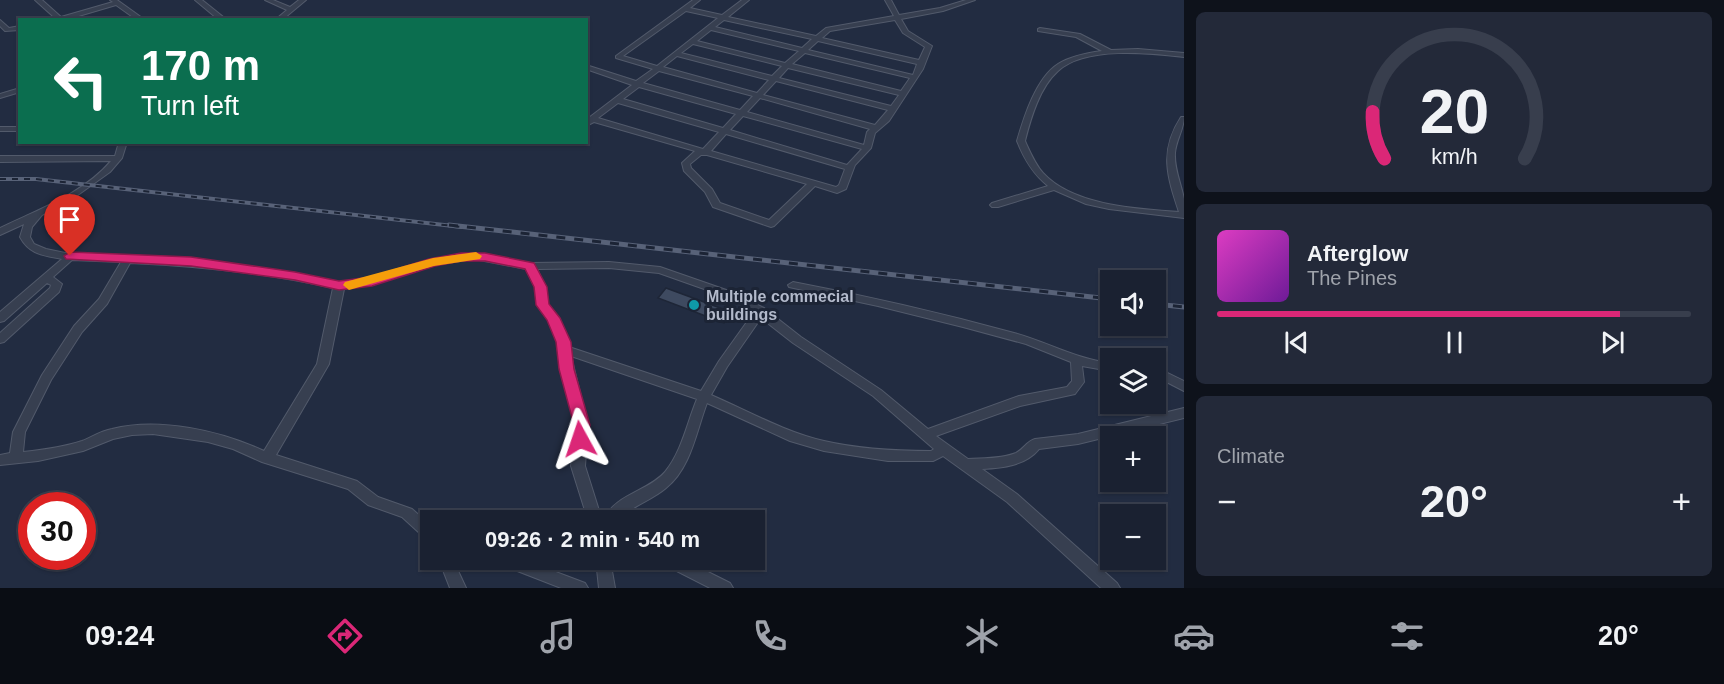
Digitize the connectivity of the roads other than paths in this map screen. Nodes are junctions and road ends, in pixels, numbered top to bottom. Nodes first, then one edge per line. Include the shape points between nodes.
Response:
1 (38, 0) edge
2 (198, 0) edge
3 (268, 0) edge
4 (303, 0) edge
5 (697, 0) edge
6 (746, 0) edge
7 (888, 0) edge
8 (972, 0) edge
9 (115, 1) edge
10 (292, 9) junction
11 (685, 9) junction
12 (724, 17) junction
13 (897, 17) junction
14 (58, 18) edge
15 (62, 18) edge
16 (139, 18) edge
17 (221, 18) edge
18 (281, 18) edge
19 (0, 22) edge
20 (18, 28) edge
21 (709, 28) junction
22 (1040, 30) dead end
23 (816, 39) junction
24 (692, 42) junction
25 (802, 51) junction
26 (1111, 52) junction
27 (676, 54) junction
28 (1184, 55) edge
29 (921, 63) junction
30 (788, 65) junction
31 (588, 68) edge
32 (657, 69) junction
33 (914, 77) junction
34 (774, 80) junction
35 (638, 84) junction
36 (18, 91) edge
37 (903, 94) junction
38 (0, 96) edge
39 (759, 97) junction
40 (617, 100) junction
41 (893, 109) junction
42 (743, 113) junction
43 (1184, 119) edge
44 (590, 121) edge
45 (877, 128) junction
46 (0, 129) edge
47 (18, 129) edge
48 (725, 132) junction
49 (122, 144) edge
50 (867, 147) junction
51 (702, 152) junction
52 (118, 158) junction
53 (0, 159) edge
54 (849, 168) junction
55 (812, 184) junction
56 (1055, 187) junction
57 (995, 205) dead end
58 (1184, 214) edge
59 (37, 215) junction
60 (0, 232) edge
61 (70, 256) junction
62 (127, 260) junction
63 (530, 266) junction
64 (47, 278) junction
65 (339, 285) junction
66 (794, 285) dead end
67 (760, 311) junction
68 (0, 318) edge
69 (0, 339) edge
70 (564, 350) junction
71 (1076, 359) junction
72 (1100, 365) edge
73 (1166, 377) edge
74 (1184, 386) edge
75 (705, 397) junction
76 (1184, 413) edge
77 (927, 434) junction
78 (943, 449) junction
79 (267, 458) junction
80 (16, 459) junction
81 (0, 460) edge
82 (965, 465) junction
83 (592, 510) edge
84 (620, 510) edge
85 (420, 524) edge
86 (450, 570) edge
87 (533, 570) edge
88 (604, 570) edge
89 (690, 570) edge
90 (458, 588) edge
91 (580, 588) edge
92 (607, 588) edge
93 (725, 588) edge
94 (1112, 588) edge

1 - 14 street
2 - 17 street
3 - 10 street
4 - 10 street
5 - 11 street
6 - 12 street
7 - 13 street
8 - 13 street
9 - 15 street
9 - 16 street
10 - 18 street
11 - 12 street
11 - 32 street via 617,56
12 - 21 street
12 - 23 street
13 - 23 street via 831,27
13 - 29 street via 905,32 929,46
19 - 20 street via 7,30
21 - 24 street
21 - 25 street
22 - 26 street via 1078,35
23 - 25 street
23 - 29 street
24 - 27 street
24 - 30 street
25 - 30 street
25 - 33 street
26 - 28 street
26 - 56 street via 1059,65 1046,80 1025,123 1021,141 1027,155 1042,177
27 - 32 street
27 - 34 street
29 - 33 street
30 - 34 street
30 - 37 street
31 - 35 street
32 - 35 street
32 - 39 street
33 - 37 street
34 - 39 street
34 - 41 street
35 - 40 street
35 - 42 street
36 - 38 street
37 - 41 street
39 - 42 street
39 - 45 street
40 - 44 street
40 - 48 street
41 - 45 street
42 - 48 street
42 - 50 street
43 - 58 street via 1173,140 1169,163
44 - 51 street
45 - 50 street
46 - 47 street
48 - 51 street
48 - 54 street
49 - 52 street
50 - 54 street
51 - 55 street
51 - 55 street via 686,163 687,170 709,191 716,205 771,224
52 - 53 street
52 - 59 street via 86,185
54 - 55 street via 841,190
56 - 57 street
56 - 58 street via 1131,211
59 - 60 street
59 - 61 street via 27,226 25,237 30,246
61 - 62 street
61 - 64 street
62 - 65 street via 191,262
62 - 80 street via 103,301 78,329 36,395 19,432
63 - 65 street via 485,257 461,257 372,281
63 - 67 street via 609,265 660,270 728,294
63 - 70 street
64 - 68 street
64 - 69 street via 57,284 56,290
65 - 79 street via 323,364
66 - 71 street via 1009,335
67 - 75 street
67 - 77 street via 877,393
70 - 75 street
70 - 83 street via 582,425 578,466
71 - 72 street
71 - 77 street via 1078,382 1071,391 1019,401
73 - 74 street
75 - 78 street via 824,446 888,456 933,456
75 - 84 street via 685,450 669,476
76 - 82 street via 1078,439 1035,444 1031,452 1018,459
77 - 78 street
78 - 82 street
79 - 80 street via 227,442 153,429 111,434 83,446
79 - 85 street via 352,485 374,501 407,513
80 - 81 street
82 - 94 street via 1012,498
86 - 90 street
87 - 91 street
88 - 92 street
89 - 93 street

